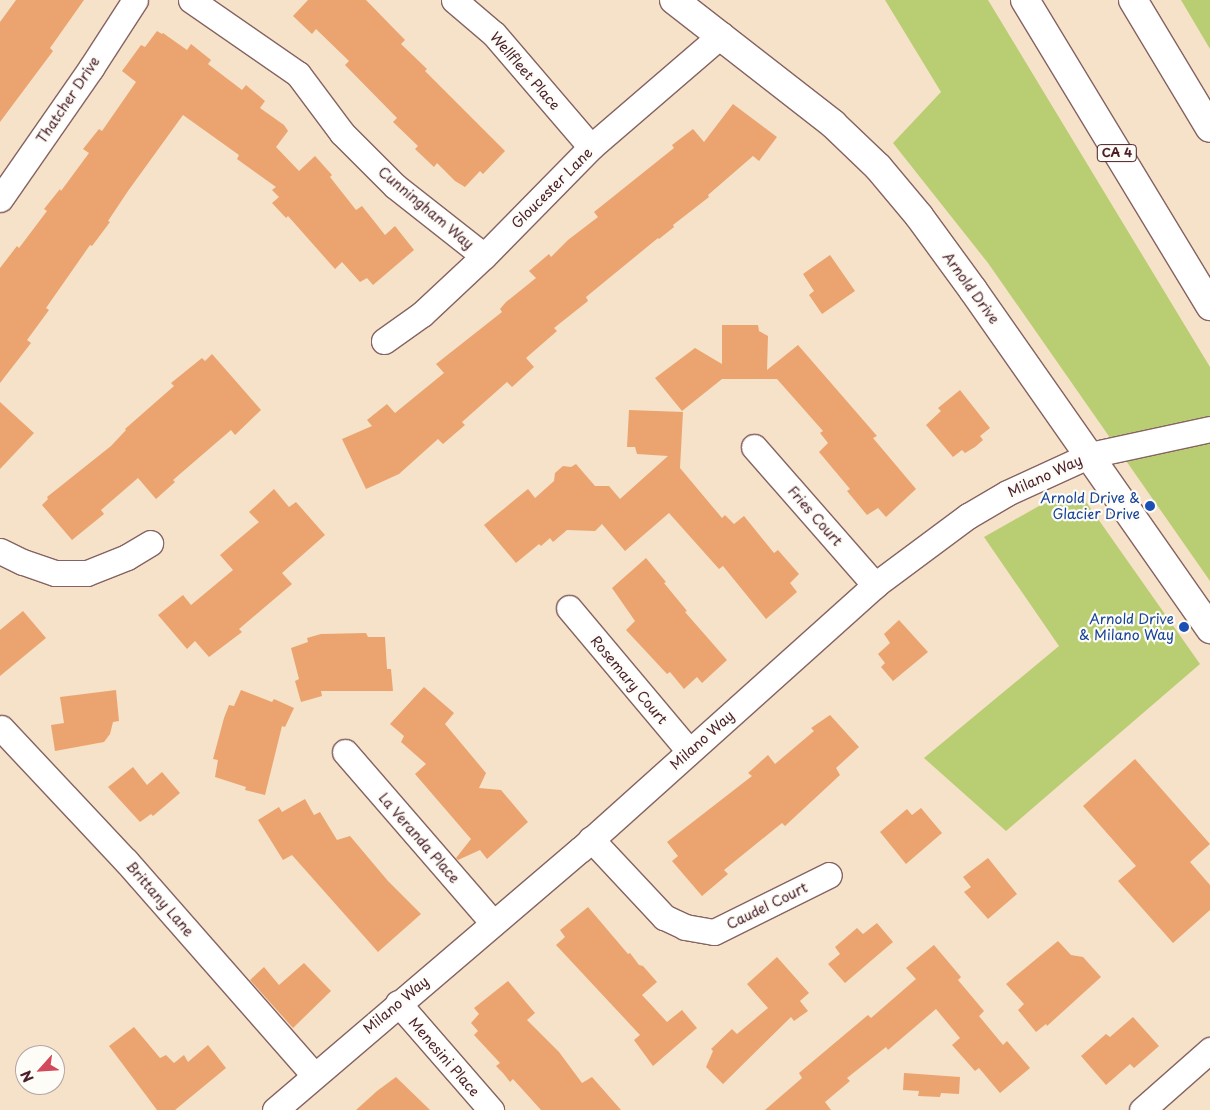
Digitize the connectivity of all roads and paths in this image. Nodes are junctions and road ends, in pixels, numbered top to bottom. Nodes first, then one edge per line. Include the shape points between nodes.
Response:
1 (135, 0) edge
2 (191, 0) edge
3 (454, 0) edge
4 (674, 0) edge
5 (1025, 0) edge
6 (1133, 0) edge
7 (721, 35) junction
8 (1210, 128) edge
9 (591, 147) junction
10 (0, 199) edge
11 (484, 256) junction
12 (1210, 306) edge
13 (384, 341) dead end
14 (1210, 429) edge
15 (754, 447) dead end
16 (1090, 455) junction
17 (150, 544) dead end
18 (0, 551) edge
19 (875, 585) junction
20 (569, 608) dead end
21 (1210, 629) edge
22 (1, 728) edge
23 (689, 751) junction
24 (345, 752) dead end
25 (591, 839) junction
26 (829, 875) dead end
27 (493, 923) junction
28 (398, 1004) junction
29 (1210, 1050) edge
30 (314, 1075) junction
31 (275, 1110) edge
32 (491, 1110) edge
33 (1142, 1110) edge

1 - 10 street, Thatcher Drive
2 - 11 street, Cunningham Way via 298,74 342,133 395,186
3 - 9 street, Wellfleet Place via 494,34
4 - 7 main road, Arnold Drive
5 - 12 main road, CA 4
6 - 8 main road
7 - 9 street, Gloucester Lane
7 - 16 main road, Arnold Drive via 833,124 878,168 924,223
9 - 11 street, Gloucester Lane
11 - 13 street, Gloucester Lane via 422,314
14 - 16 street, Milano Way
15 - 19 street, Fries Court
16 - 19 street, Milano Way via 1007,493 968,516
16 - 21 main road, Arnold Drive
17 - 18 street via 87,574 55,573
19 - 23 street, Milano Way
20 - 23 street, Rosemary Court
22 - 30 street, Brittany Lane via 126,861
23 - 25 street, Milano Way
24 - 27 street, La Veranda Place
25 - 26 street, Caudel Court via 664,917 685,927 714,932
25 - 27 street, Milano Way
27 - 28 street, Milano Way
28 - 30 street, Milano Way
28 - 32 street, Menesini Place
29 - 33 street
30 - 31 street, Milano Way

